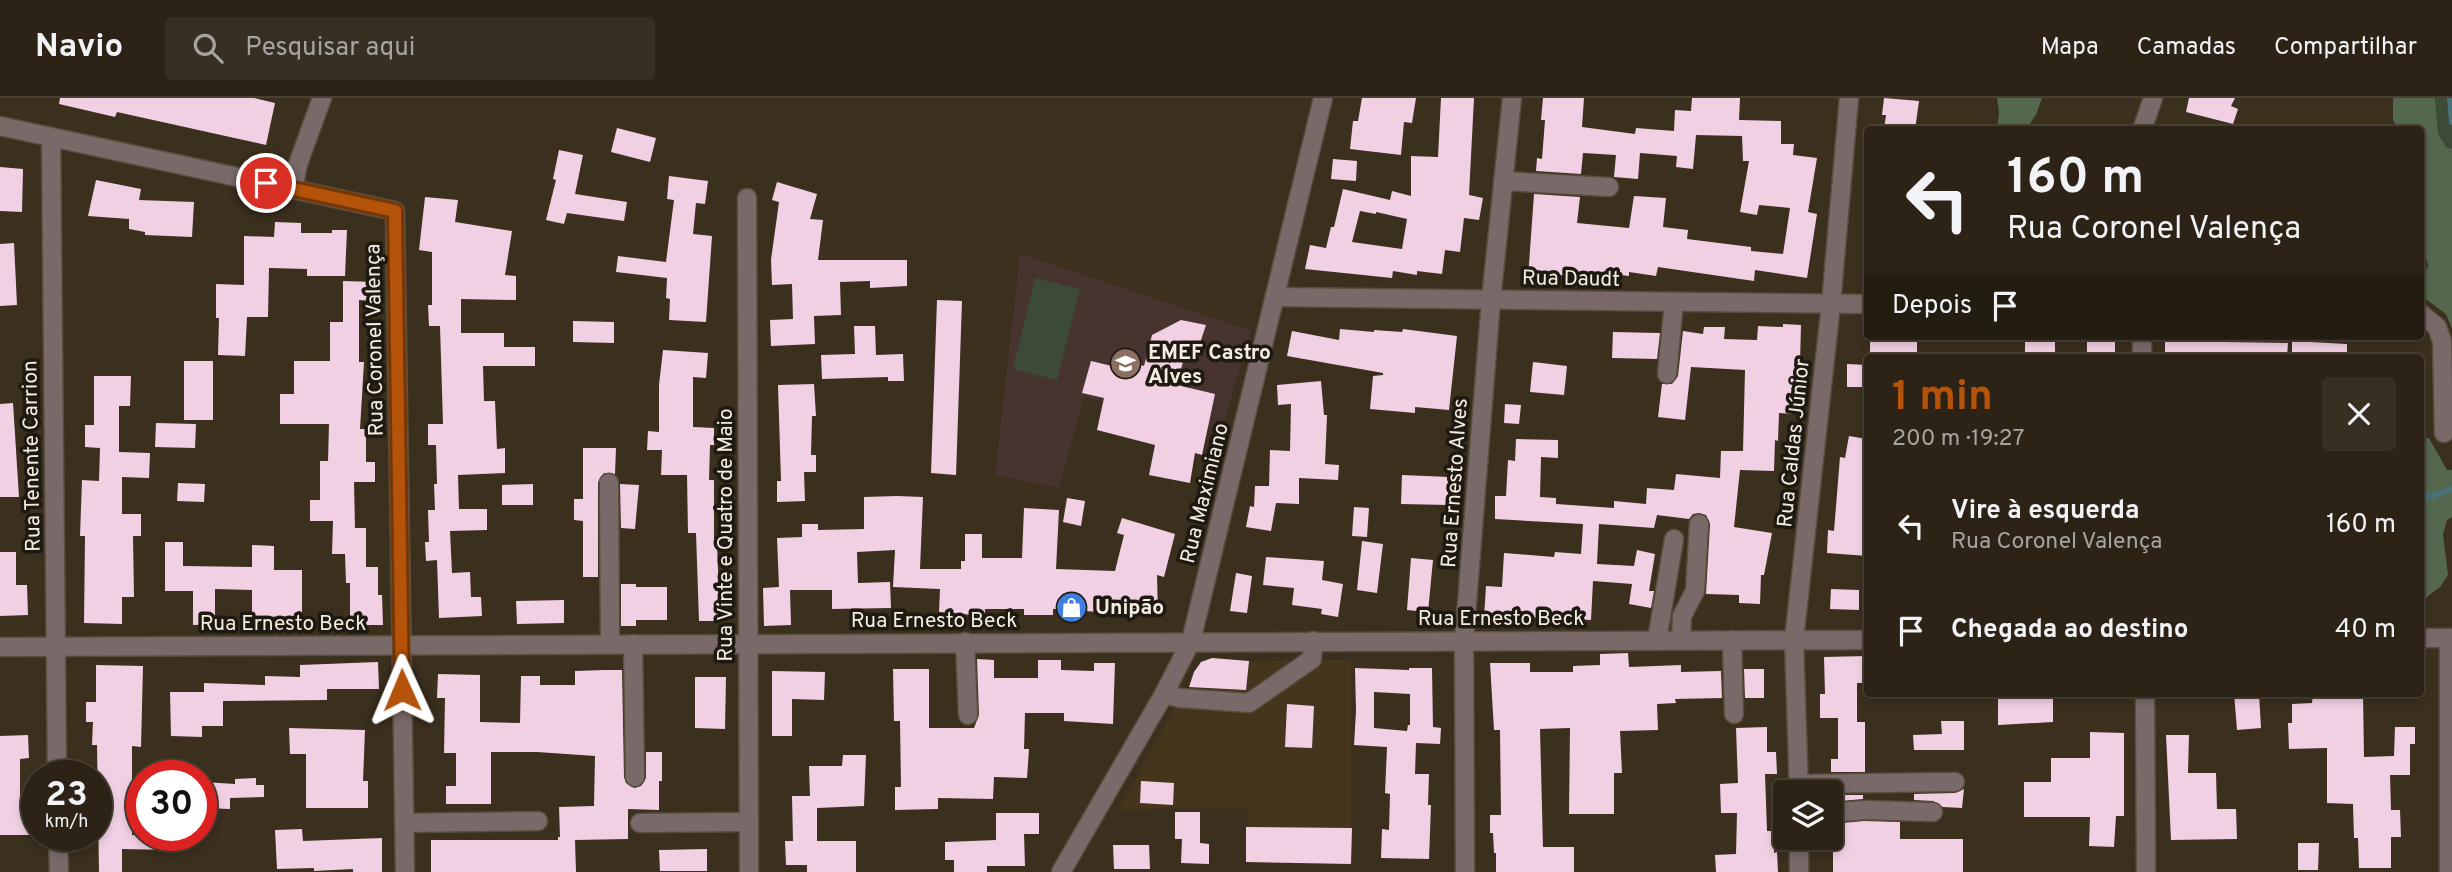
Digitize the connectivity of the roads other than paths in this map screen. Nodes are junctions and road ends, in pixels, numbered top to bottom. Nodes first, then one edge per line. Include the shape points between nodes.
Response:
1 (321, 98) edge
2 (1323, 98) edge
3 (1512, 98) edge
4 (1849, 98) edge
5 (2153, 98) edge
6 (0, 126) edge
7 (2143, 126) edge
8 (51, 137) junction
9 (1503, 181) junction
10 (1609, 187) dead end
11 (293, 189) junction
12 (747, 198) dead end
13 (1275, 297) junction
14 (1491, 300) junction
15 (1674, 302) junction
16 (1831, 304) junction
17 (1864, 304) edge
18 (2424, 316) edge
19 (2447, 341) edge
20 (1667, 374) dead end
21 (2444, 433) dead end
22 (609, 483) dead end
23 (1699, 524) dead end
24 (1674, 539) dead end
25 (2424, 638) edge
26 (2451, 638) edge
27 (1657, 640) junction
28 (1681, 640) junction
29 (1732, 640) junction
30 (1794, 640) junction
31 (1864, 640) edge
32 (1191, 641) junction
33 (1313, 641) junction
34 (1464, 641) junction
35 (965, 642) junction
36 (748, 643) junction
37 (610, 644) junction
38 (633, 644) junction
39 (402, 645) junction
40 (0, 647) edge
41 (56, 647) junction
42 (1164, 694) junction
43 (2145, 697) edge
44 (1734, 714) dead end
45 (968, 715) dead end
46 (57, 760) edge
47 (635, 777) dead end
48 (1799, 780) edge
49 (1955, 782) dead end
50 (1843, 786) edge
51 (1843, 812) edge
52 (1933, 812) dead end
53 (538, 821) dead end
54 (749, 822) junction
55 (404, 823) junction
56 (640, 823) dead end
57 (1799, 850) edge
58 (58, 851) edge
59 (58, 872) edge
60 (405, 872) edge
61 (749, 872) edge
62 (1061, 872) edge
63 (1465, 872) edge
64 (1798, 872) edge
65 (2146, 872) edge
66 (2449, 872) edge

1 - 11 street
2 - 13 street, Rua Maximiano
3 - 9 street, Rua Ernesto Alves
4 - 16 street, Rua Caldas Júnior
5 - 7 street
6 - 8 street, Rua Coronel Valença
8 - 11 street, Rua Coronel Valença
8 - 41 street, Rua Tenente Carrion
9 - 10 street
9 - 14 street, Rua Ernesto Alves
11 - 39 street, Rua Coronel Valença via 395,211
12 - 36 street, Rua Vinte e Quatro de Maio
13 - 14 street, Rua Daudt
13 - 32 street, Rua Maximiano
14 - 15 street, Rua Daudt
14 - 34 street, Rua Ernesto Alves
15 - 16 street, Rua Daudt
15 - 20 street
16 - 17 street, Rua Daudt
16 - 30 street, Rua Caldas Júnior
18 - 19 street
19 - 21 street
22 - 37 street
23 - 28 street via 1695,591 1682,615
24 - 27 street
25 - 26 street
26 - 66 street
27 - 28 street, Rua Ernesto Beck
27 - 34 street, Rua Ernesto Beck
28 - 29 street, Rua Ernesto Beck
29 - 30 street, Rua Ernesto Beck
29 - 44 street
30 - 31 street, Rua Ernesto Beck
30 - 48 street, Rua Caldas Júnior
32 - 33 street, Rua Ernesto Beck
32 - 35 street, Rua Ernesto Beck
32 - 42 street, Rua Maximiano
33 - 34 street, Rua Ernesto Beck
33 - 42 street via 1312,659 1249,704
34 - 63 street, Rua Ernesto Alves
35 - 36 street, Rua Ernesto Beck
35 - 45 street
36 - 38 street, Rua Ernesto Beck
36 - 54 street, Rua Vinte e Quatro de Maio
37 - 38 street, Rua Ernesto Beck
37 - 39 street, Rua Ernesto Beck
38 - 47 street
39 - 41 street, Rua Ernesto Beck
39 - 55 street, Rua Coronel Valença
40 - 41 street, Rua Ernesto Beck
41 - 46 street, Rua Tenente Carrion
42 - 62 street, Rua Maximiano
43 - 65 street
49 - 50 street
51 - 52 street
53 - 55 street
54 - 56 street
54 - 61 street, Rua Vinte e Quatro de Maio
55 - 60 street, Rua Coronel Valença
57 - 64 street
58 - 59 street

